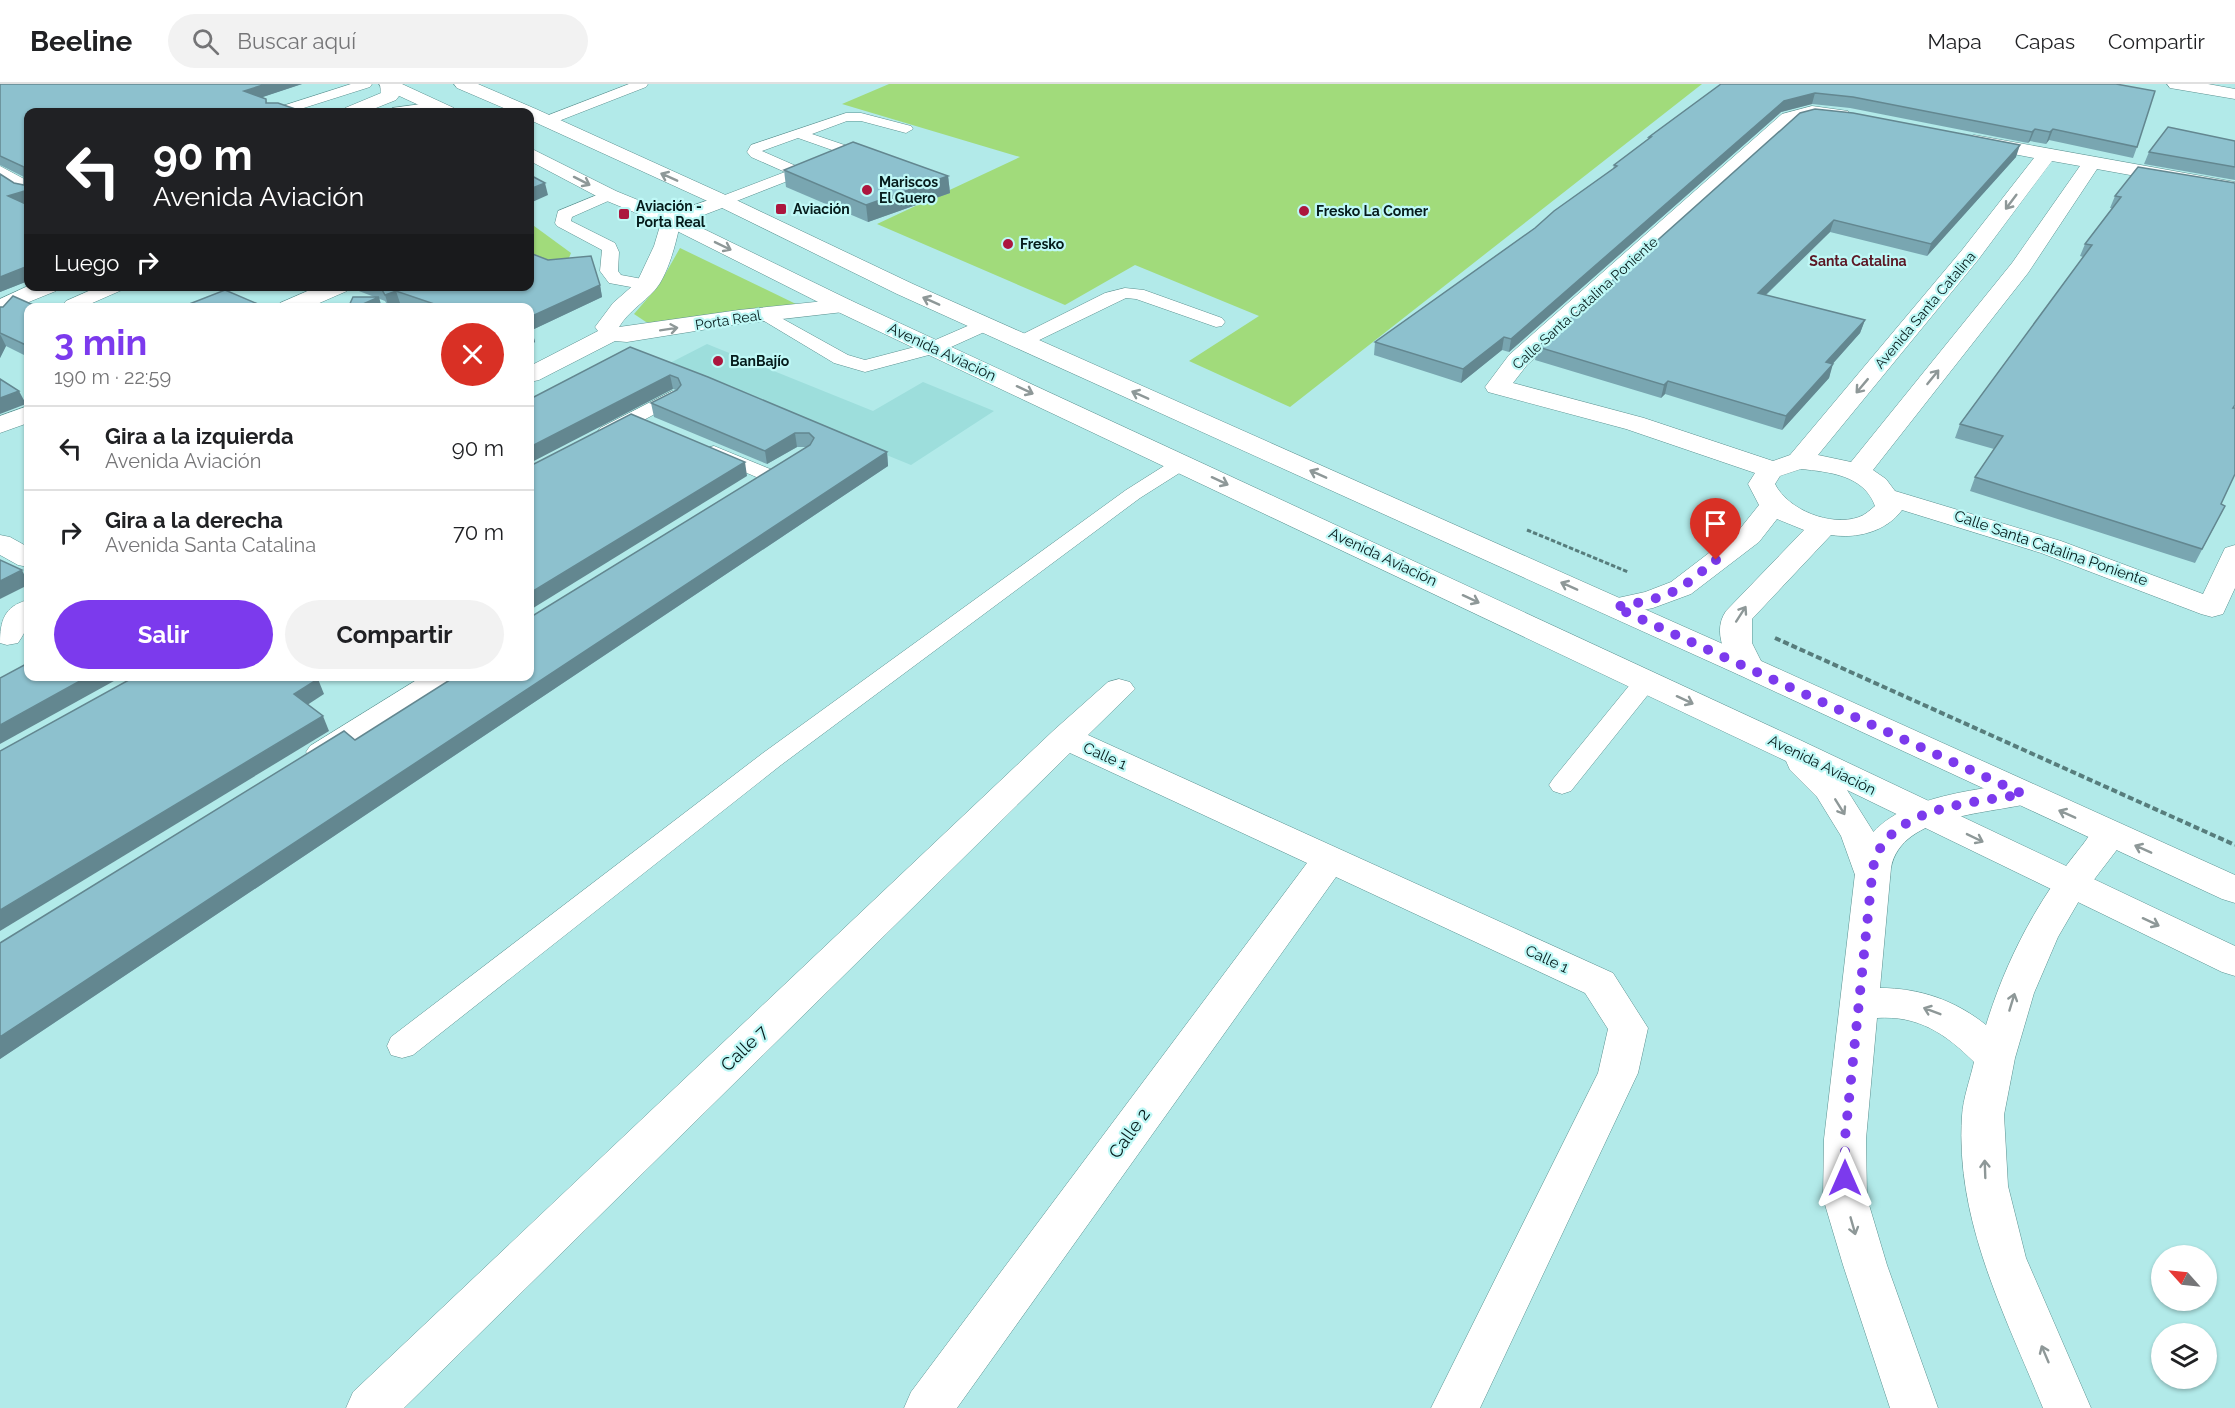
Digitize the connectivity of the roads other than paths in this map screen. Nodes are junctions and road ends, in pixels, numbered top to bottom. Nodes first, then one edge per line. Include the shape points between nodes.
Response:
1 (365, 84) edge
2 (389, 84) edge
3 (463, 84) edge
4 (641, 84) edge
5 (2176, 84) edge
6 (2235, 94) edge
7 (290, 108) edge
8 (361, 108) edge
9 (438, 108) edge
10 (516, 108) edge
11 (534, 116) edge
12 (1862, 119) edge
13 (906, 129) dead end
14 (796, 134) junction
15 (1954, 137) edge
16 (2046, 155) junction
17 (534, 156) edge
18 (2092, 162) junction
19 (892, 165) edge
20 (0, 172) edge
21 (24, 187) edge
22 (2235, 188) edge
23 (609, 195) junction
24 (723, 201) junction
25 (670, 220) junction
26 (1995, 261) junction
27 (646, 285) junction
28 (37, 291) edge
29 (104, 291) edge
30 (328, 291) edge
31 (340, 291) edge
32 (358, 301) edge
33 (77, 303) edge
34 (300, 303) edge
35 (4, 306) edge
36 (844, 306) junction
37 (765, 314) junction
38 (1216, 322) dead end
39 (985, 325) junction
40 (611, 334) junction
41 (1021, 342) junction
42 (933, 348) junction
43 (534, 373) edge
44 (672, 397) edge
45 (24, 416) edge
46 (634, 418) junction
47 (0, 426) edge
48 (655, 427) edge
49 (592, 440) edge
50 (696, 444) edge
51 (1799, 461) junction
52 (1182, 463) junction
53 (1770, 469) junction
54 (1857, 472) junction
55 (748, 488) edge
56 (1887, 496) junction
57 (1371, 498) junction
58 (1773, 505) junction
59 (1824, 526) junction
60 (1323, 529) junction
61 (0, 543) edge
62 (2235, 554) edge
63 (24, 557) edge
64 (1615, 607) junction
65 (24, 613) edge
66 (12, 636) edge
67 (1748, 667) junction
68 (433, 681) edge
69 (1646, 681) junction
70 (1119, 689) dead end
71 (1066, 738) junction
72 (1788, 748) junction
73 (301, 763) edge
74 (1562, 785) dead end
75 (2023, 794) junction
76 (1924, 813) junction
77 (2111, 834) junction
78 (1330, 858) junction
79 (1872, 876) junction
80 (2070, 885) junction
81 (2235, 890) edge
82 (2235, 962) edge
83 (1859, 1005) junction
84 (402, 1046) dead end
85 (1995, 1058) junction
86 (370, 1408) edge
87 (928, 1408) edge
88 (1455, 1408) edge
89 (1914, 1408) edge
90 (2067, 1408) edge

1 - 7 lane
2 - 8 street via 390,96
2 - 9 street
3 - 10 street
4 - 11 lane
5 - 6 street
24 -> 11 street
12 - 53 street, Calle Santa Catalina Poniente via 1812,112 1789,118 1518,360 1497,387 1661,429
13 - 14 lane via 846,117
14 - 19 lane
14 - 24 lane via 754,152 798,172
15 - 16 street
16 - 18 street
16 -> 26 street, Avenida Santa Catalina
17 -> 23 street, Avenida Aviación
18 - 22 street
18 - 26 street, Avenida Santa Catalina
20 - 21 street
23 - 25 street, Avenida Aviación
23 - 27 lane via 564,214 562,223 609,247 609,272 615,279
24 - 25 street
39 -> 24 street
25 - 27 street via 665,246
25 -> 36 street, Avenida Aviación
26 -> 51 street, Avenida Santa Catalina
54 -> 26 street, Avenida Santa Catalina
27 - 40 street via 607,327
28 - 35 street
29 - 33 lane
30 - 34 street
31 - 32 street
36 - 37 street, Porta Real
36 - 42 street, Avenida Aviación
40 -> 37 street, Porta Real via 670,330
37 - 42 lane via 841,359 865,366
38 - 41 lane via 1125,293
39 - 41 street
39 - 42 lane
40 - 43 street, Porta Real
57 -> 41 street
42 -> 52 street, Avenida Aviación
44 - 46 lane
45 - 47 street
46 - 48 lane
46 - 49 lane
50 - 55 lane via 777,470
51 - 53 street
51 - 54 street via 1828,463
52 -> 60 street, Avenida Aviación
52 - 84 lane via 1133,494 772,759
53 - 58 street via 1760,486
54 - 56 street via 1876,483
56 - 59 street via 1886,513 1868,525
56 - 62 street, Calle Santa Catalina Poniente via 2046,543 2212,608
57 - 60 street
64 -> 57 street
58 - 59 street via 1804,522
58 - 64 street via 1749,536 1681,588
67 -> 59 street via 1736,646 1737,617
60 -> 69 street, Avenida Aviación
61 - 63 street
64 - 67 street
65 - 66 street
67 - 75 street
68 - 73 lane
69 -> 72 street, Avenida Aviación
69 - 74 lane
70 - 71 street, Calle 7
71 - 78 street, Calle 1
71 - 86 street, Calle 7
72 - 76 street, Avenida Aviación
72 -> 79 street via 1828,789 1858,836
75 - 76 street
77 -> 75 street
76 - 79 street via 1887,839 1877,855
76 -> 80 street, Avenida Aviación
77 - 80 street
81 -> 77 street
78 - 87 street, Calle 2
78 - 88 street, Calle 1 via 1599,983 1628,1028 1618,1073
79 - 83 street
80 -> 82 street, Avenida Aviación
85 -> 80 street via 2014,993 2035,945
85 -> 83 street via 1964,1028 1916,1005 1885,1001
83 -> 89 street via 1845,1138 1845,1198
90 -> 85 street via 2004,1258 1986,1186 1983,1115

